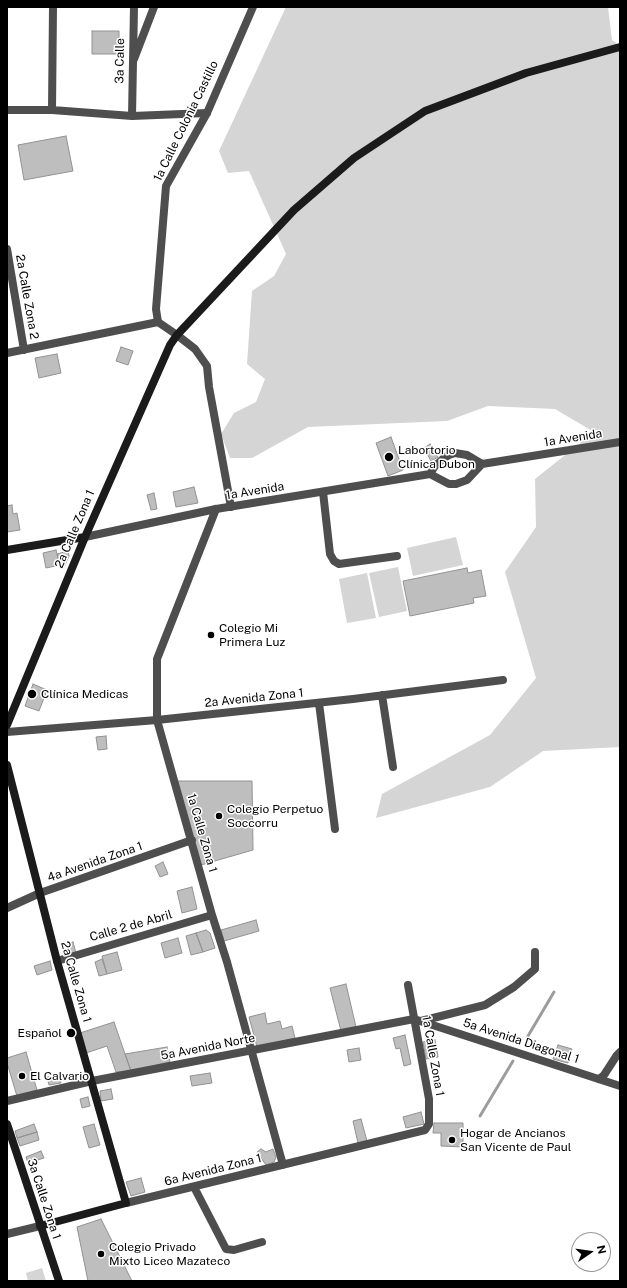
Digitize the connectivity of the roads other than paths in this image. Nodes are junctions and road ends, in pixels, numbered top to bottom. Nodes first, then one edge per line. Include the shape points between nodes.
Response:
1 (53, 7) edge
2 (134, 7) edge
3 (154, 7) edge
4 (253, 7) edge
5 (620, 47) edge
6 (132, 65) junction
7 (7, 110) edge
8 (52, 110) junction
9 (207, 113) junction
10 (132, 116) junction
11 (7, 249) edge
12 (158, 322) junction
13 (177, 335) junction
14 (24, 350) junction
15 (7, 353) edge
16 (620, 442) edge
17 (482, 464) junction
18 (433, 476) junction
19 (323, 492) junction
20 (231, 507) junction
21 (216, 509) junction
22 (85, 537) junction
23 (7, 550) edge
24 (396, 556) dead end
25 (503, 680) dead end
26 (382, 695) junction
27 (319, 703) junction
28 (158, 720) junction
29 (7, 725) edge
30 (7, 732) edge
31 (7, 765) edge
32 (393, 767) dead end
33 (335, 829) dead end
34 (192, 840) junction
35 (40, 893) junction
36 (7, 908) edge
37 (212, 915) junction
38 (535, 952) dead end
39 (57, 960) junction
40 (408, 986) dead end
41 (418, 1020) junction
42 (251, 1051) junction
43 (620, 1052) edge
44 (599, 1079) junction
45 (92, 1082) junction
46 (620, 1086) edge
47 (7, 1101) edge
48 (7, 1124) edge
49 (425, 1130) joint
50 (283, 1165) junction
51 (194, 1187) junction
52 (126, 1203) junction
53 (40, 1226) junction
54 (7, 1234) edge
55 (262, 1242) dead end
56 (59, 1281) edge

1 - 8 street
2 - 6 street, 3a Calle
3 - 6 street
4 - 9 street, 1a Calle Colonia Castillo
5 - 13 main road, 2a Calle Zona 1 via 526,73 425,111 354,158 294,210
6 - 10 street, 3a Calle
7 - 8 street
8 - 10 street
9 - 10 street
9 - 12 street, 1a Calle Colonia Castillo via 166,186 156,309
11 - 14 street, 2a Calle Zona 2
12 - 13 street
12 - 14 street
13 - 20 street via 195,349 207,366
13 - 22 main road, 2a Calle Zona 1 via 170,345
14 - 15 street
16 - 17 street, 1a Avenida
17 - 18 street via 472,477 462,483 449,484
17 - 18 street via 467,455 449,454 435,466
18 - 19 street, 1a Avenida
19 - 20 street, 1a Avenida
19 - 24 street via 330,554 334,560 339,564
20 - 21 street, 1a Avenida
21 - 22 street, 1a Avenida
21 - 28 street, 1a Calle Zona 1 via 157,659
22 - 23 main road
22 - 29 main road, 2a Calle Zona 1
25 - 26 street, 2a Avenida Zona 1
26 - 27 street, 2a Avenida Zona 1
26 - 32 street
27 - 28 street, 2a Avenida Zona 1
27 - 33 street
28 - 30 street, 2a Avenida Zona 1
28 - 34 street, 1a Calle Zona 1
31 - 35 main road, 2a Calle Zona 1
34 - 35 street, 4a Avenida Zona 1
34 - 37 street, 1a Calle Zona 1
35 - 36 street, 4a Avenida Zona 1
35 - 39 main road, 2a Calle Zona 1
37 - 39 street, Calle 2 de Abril
37 - 42 street, 1a Calle Zona 1
38 - 41 street, 5a Avenida Norte via 535,969 514,987 485,1005
39 - 45 main road, 2a Calle Zona 1
40 - 41 street, 1a Calle Zona 1
41 - 42 street, 5a Avenida Norte
41 - 44 street, 5a Avenida Diagonal 1
41 - 49 street, 1a Calle Zona 1 via 429,1099 428,1124
42 - 45 street, 5a Avenida Norte
42 - 50 street, 1a Calle Zona 1
43 - 44 street
44 - 46 street, 5a Avenida Diagonal 1
45 - 47 street, 5a Avenida Norte
45 - 52 main road, 2a Calle Zona 1
48 - 53 main road, 3a Calle Zona 1
49 - 50 street, 6a Avenida Zona 1
50 - 51 street, 6a Avenida Zona 1
51 - 52 street, 6a Avenida Zona 1
51 - 55 street via 226,1248 234,1250
52 - 53 main road, 6a Avenida Zona 1
53 - 54 street, 6a Avenida Zona 1
53 - 56 main road, 3a Calle Zona 1

